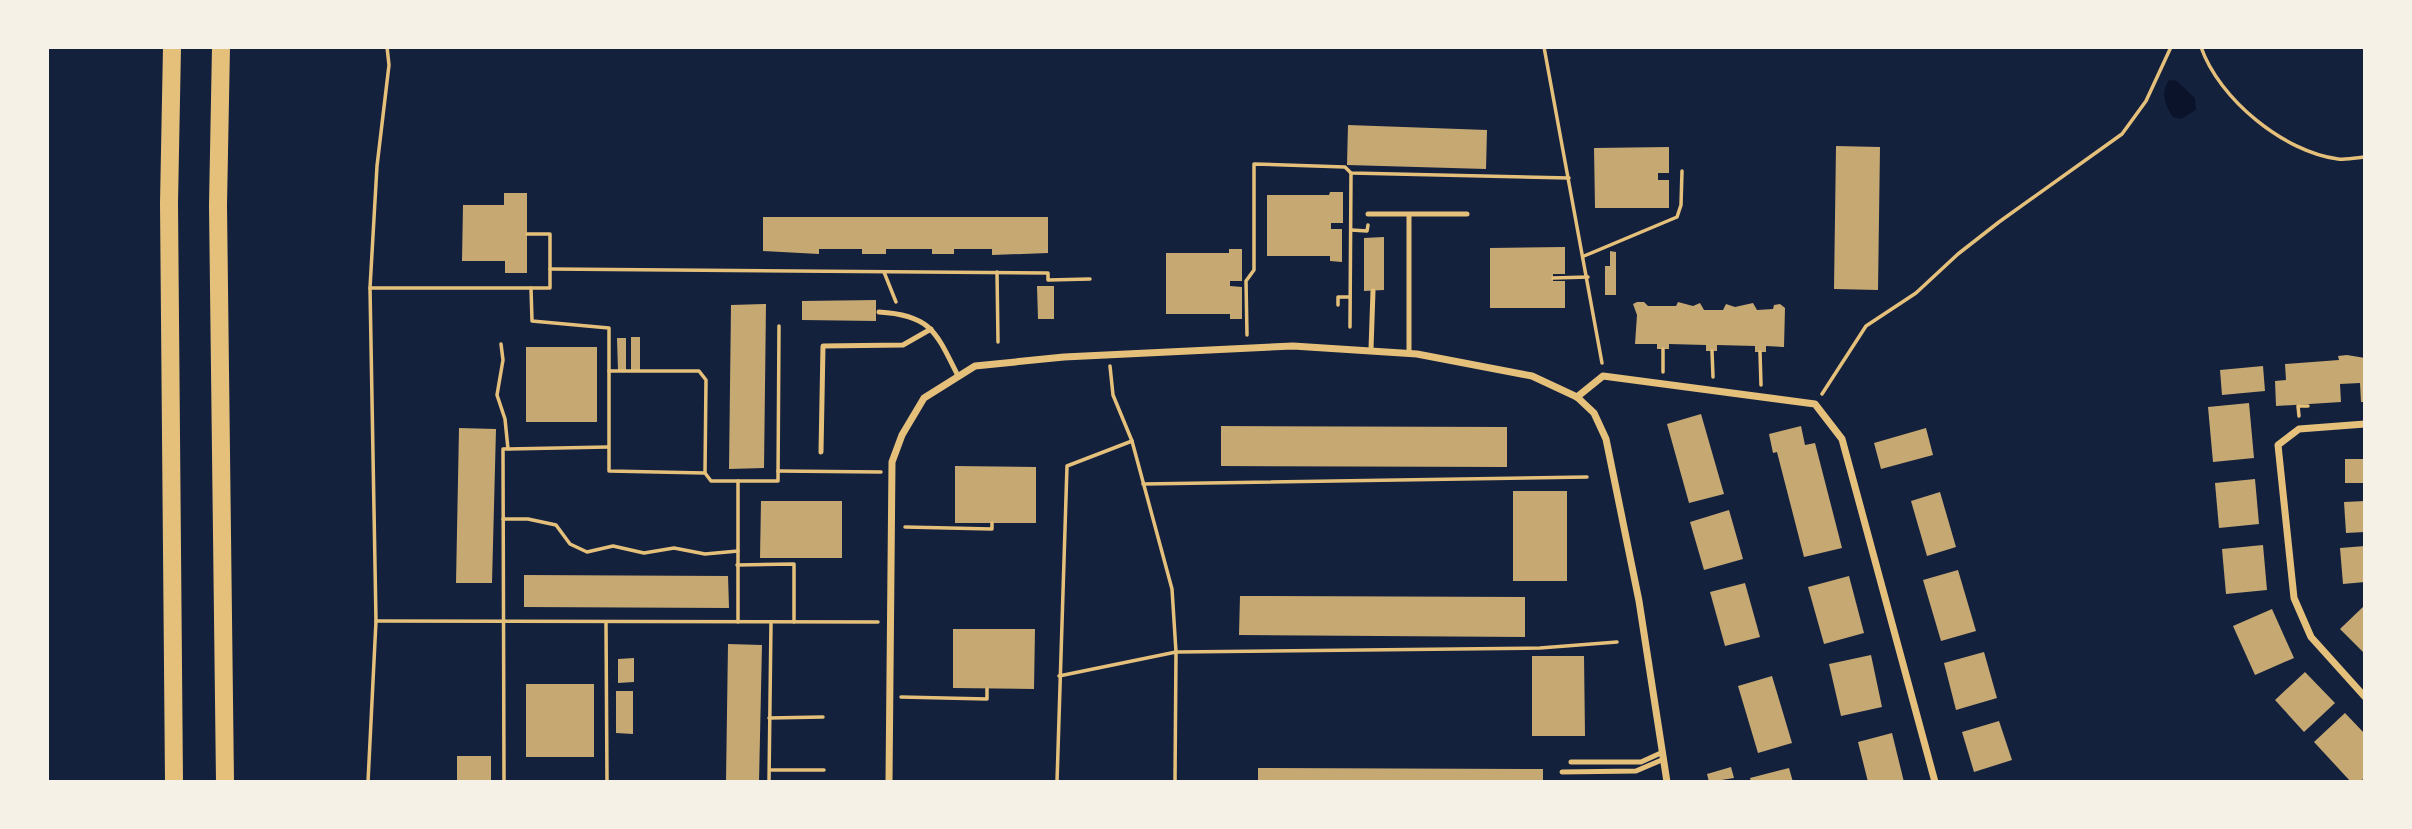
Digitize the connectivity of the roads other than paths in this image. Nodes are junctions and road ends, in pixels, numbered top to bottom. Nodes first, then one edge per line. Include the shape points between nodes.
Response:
1 (172, 47) edge
2 (222, 47) edge
3 (1368, 214) dead end
4 (1467, 214) dead end
5 (1409, 215) junction
6 (1373, 291) dead end
7 (879, 312) dead end
8 (931, 329) junction
9 (1371, 349) junction
10 (1409, 353) junction
11 (958, 376) junction
12 (1577, 397) junction
13 (2365, 424) edge
14 (821, 452) dead end
15 (2365, 697) edge
16 (1664, 755) junction
17 (1571, 762) dead end
18 (1562, 772) dead end
19 (174, 782) edge
20 (225, 782) edge
21 (889, 782) edge
22 (1667, 782) edge
23 (1935, 782) edge

1 - 19 highway
2 - 20 highway via 218,205
3 - 5 lane
4 - 5 lane
5 - 10 lane
6 - 9 lane
7 - 8 lane via 908,314
8 - 11 lane
8 - 14 lane via 904,345 823,346
9 - 10 street
9 - 11 street via 1293,346 1109,354 975,366
10 - 12 street via 1532,376
11 - 21 street via 924,398 913,411 901,435 892,472
12 - 16 street via 1594,413 1611,455
12 - 23 street via 1603,376 1815,404 1842,439
13 - 15 street via 2299,429 2278,445 2294,598 2311,637
16 - 17 lane via 1641,762
16 - 18 lane via 1636,771
16 - 22 street

